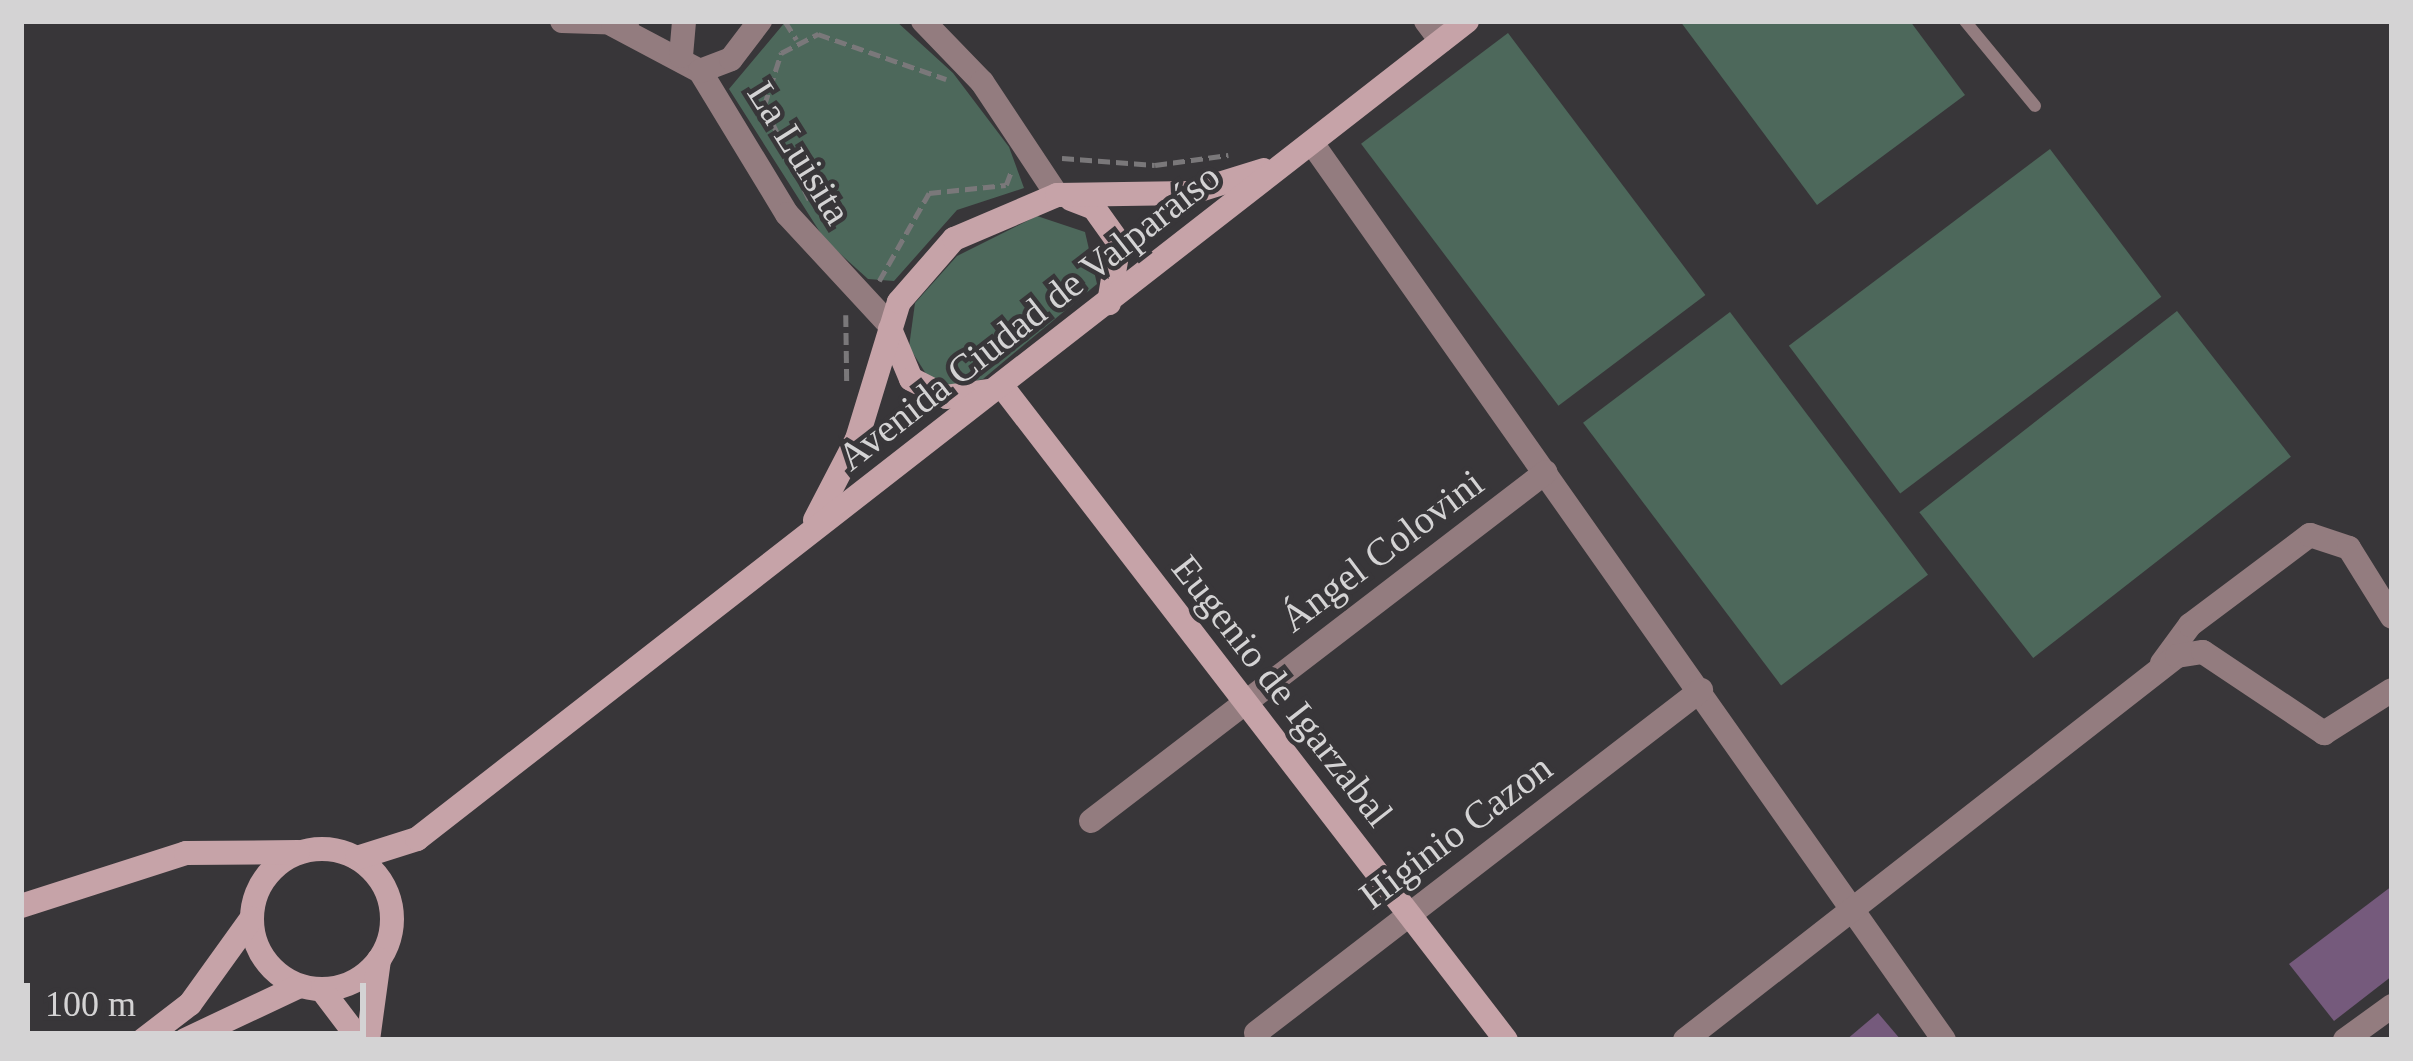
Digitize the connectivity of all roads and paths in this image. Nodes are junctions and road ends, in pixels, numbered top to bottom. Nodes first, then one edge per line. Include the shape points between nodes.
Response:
1 (562, 21) edge
2 (647, 21) edge
3 (684, 21) edge
4 (760, 21) edge
5 (784, 21) edge
6 (923, 21) edge
7 (1467, 21) edge
8 (1965, 21) edge
9 (613, 25) junction
10 (1434, 31) edge
11 (797, 40) junction
12 (691, 63) junction
13 (980, 80) junction
14 (2035, 106) dead end
15 (1052, 148) dead end
16 (1303, 150) junction
17 (1239, 152) dead end
18 (1008, 158) dead end
19 (802, 186) junction
20 (1057, 195) junction
21 (812, 206) dead end
22 (783, 207) junction
23 (865, 269) dead end
24 (863, 299) junction
25 (833, 300) dead end
26 (1108, 303) junction
27 (888, 323) junction
28 (1001, 385) junction
29 (844, 400) dead end
30 (1546, 472) junction
31 (808, 533) junction
32 (2392, 616) edge
33 (2158, 670) junction
34 (1701, 690) junction
35 (2392, 690) edge
36 (1244, 703) junction
37 (1091, 820) dead end
38 (417, 838) junction
39 (299, 852) junction
40 (229, 854) junction
41 (357, 858) junction
42 (388, 897) junction
43 (21, 906) edge
44 (1854, 907) junction
45 (253, 908) junction
46 (1409, 913) junction
47 (379, 960) junction
48 (311, 988) junction
49 (2392, 1006) edge
50 (1256, 1033) dead end
51 (143, 1040) edge
52 (185, 1040) edge
53 (364, 1040) edge
54 (1506, 1040) edge
55 (1684, 1040) edge
56 (1944, 1040) edge
57 (2345, 1040) edge

1 - 9 street
2 - 9 street
3 - 12 street
4 - 12 street, La Luisita via 730,58
5 - 11 path
6 - 13 street
7 - 10 main road, Avenida Ciudad de Valparaíso
8 - 14 lane
9 - 12 street
10 - 16 main road, Avenida Ciudad de Valparaíso
11 - 13 path via 883,48 957,91
11 - 19 path via 762,85
12 - 22 street, La Luisita
13 - 20 street
15 - 17 path via 1080,166
16 - 20 main road, Avenida Ciudad de Valparaíso via 1190,193
16 - 26 main road, Avenida Ciudad de Valparaíso
16 - 30 street
18 - 24 path via 1006,185 929,193
19 - 21 path
19 - 22 path
20 - 26 main road via 1094,208 1119,243
20 - 27 main road, Avenida Ciudad de Valparaíso via 954,239
22 - 24 street, La Luisita
23 - 24 path
24 - 25 path
24 - 27 street, La Luisita
24 - 29 path
26 - 28 main road, Avenida Ciudad de Valparaíso
27 - 28 main road via 899,365 924,387 975,398
27 - 31 main road, Avenida Ciudad de Valparaíso via 857,439
28 - 31 main road, Avenida Ciudad de Valparaíso
28 - 36 main road, Eugenio de Igarzabal
30 - 34 street
30 - 36 street, Ángel Colovini
31 - 38 main road, Avenida Ciudad de Valparaíso
32 - 33 street via 2349,548 2310,535 2190,625
33 - 35 street via 2203,652 2324,733
33 - 44 street
34 - 44 street
34 - 46 street, Higinio Cazon
36 - 37 street, Ángel Colovini
36 - 46 main road, Eugenio de Igarzabal
38 - 41 main road, Avenida Ciudad de Valparaíso
38 - 42 main road, Avenida Ciudad de Valparaíso
39 - 40 main road
39 - 41 main road
39 - 45 main road
40 - 43 main road via 186,854
40 - 45 main road
41 - 42 main road
42 - 47 main road
44 - 55 street
44 - 56 street
45 - 48 main road via 264,960
45 - 51 main road via 190,1004
46 - 50 street, Higinio Cazon
46 - 54 main road, Eugenio de Igarzabal
47 - 48 main road
47 - 53 main road
48 - 52 main road
48 - 53 main road
49 - 57 street

